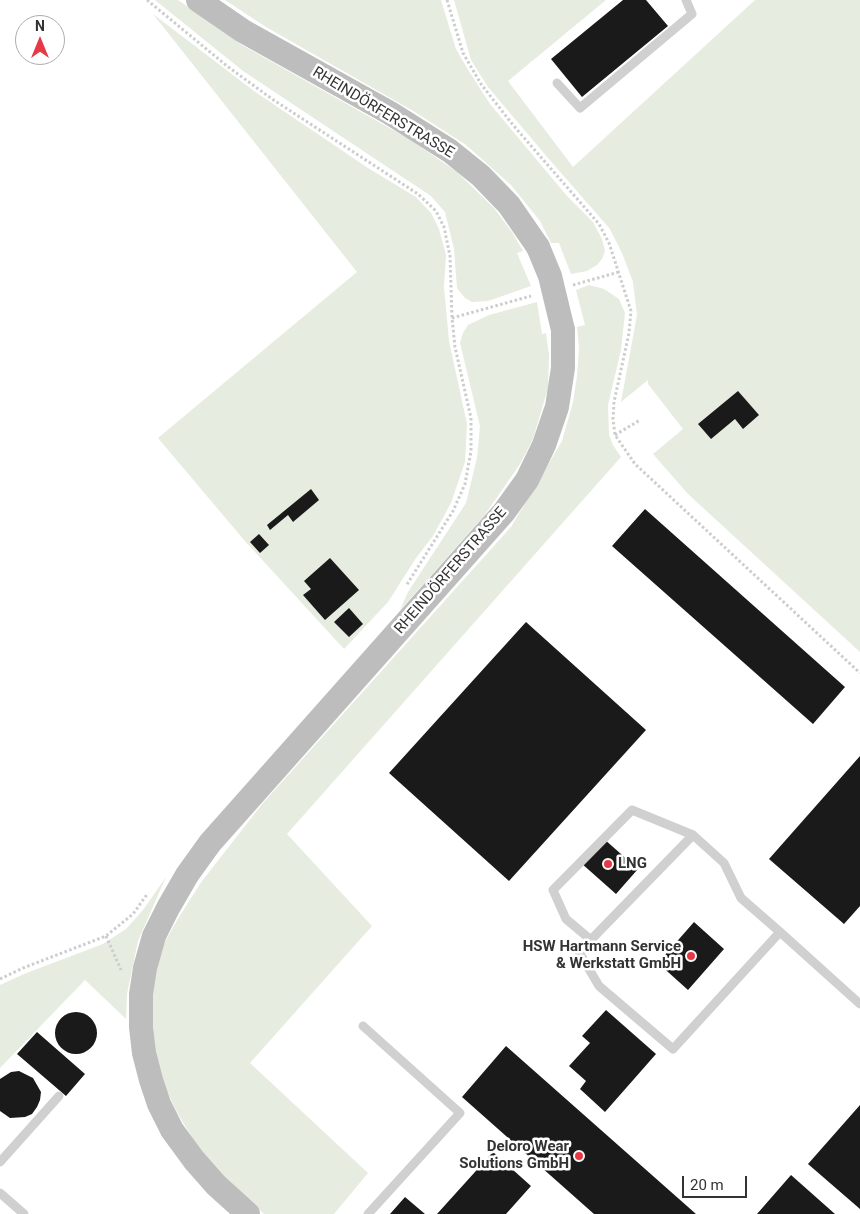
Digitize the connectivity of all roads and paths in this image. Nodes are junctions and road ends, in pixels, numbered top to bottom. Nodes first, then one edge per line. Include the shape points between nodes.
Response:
1 (147, 0) edge
2 (198, 0) edge
3 (447, 0) edge
4 (686, 0) edge
5 (557, 83) dead end
6 (640, 420) dead end
7 (615, 435) junction
8 (402, 592) dead end
9 (860, 673) edge
10 (693, 835) junction
11 (780, 932) junction
12 (591, 940) junction
13 (124, 976) dead end
14 (0, 979) edge
15 (860, 1004) edge
16 (363, 1026) dead end
17 (59, 1096) dead end
18 (0, 1162) edge
19 (0, 1193) edge
20 (24, 1214) edge
21 (248, 1214) edge
22 (368, 1214) edge

1 - 8 path via 272,99 418,194 436,210 444,227 450,256 455,347 471,418 471,451 465,484 453,511
2 - 21 main road, RHEINDÖRFERSTRASSE, bridge via 243,31 390,113 450,151 481,176 509,205 538,247 550,276 563,330 563,368 557,407 527,480 504,512 210,843 187,875 154,936 142,994 142,1036 150,1080 172,1130 216,1185
3 - 7 path via 463,53 482,84 513,125 599,224 609,243 631,311 614,402
4 - 5 lane via 692,14 580,108
6 - 7 path
7 - 9 path via 636,464
10 - 11 lane via 724,863 741,898
10 - 12 lane
10 - 12 lane via 632,810 553,890 566,919
11 - 12 lane via 673,1049 599,986 579,952
11 - 15 lane
13 - 14 path via 106,936
16 - 22 lane via 460,1113
17 - 18 lane
19 - 20 lane

